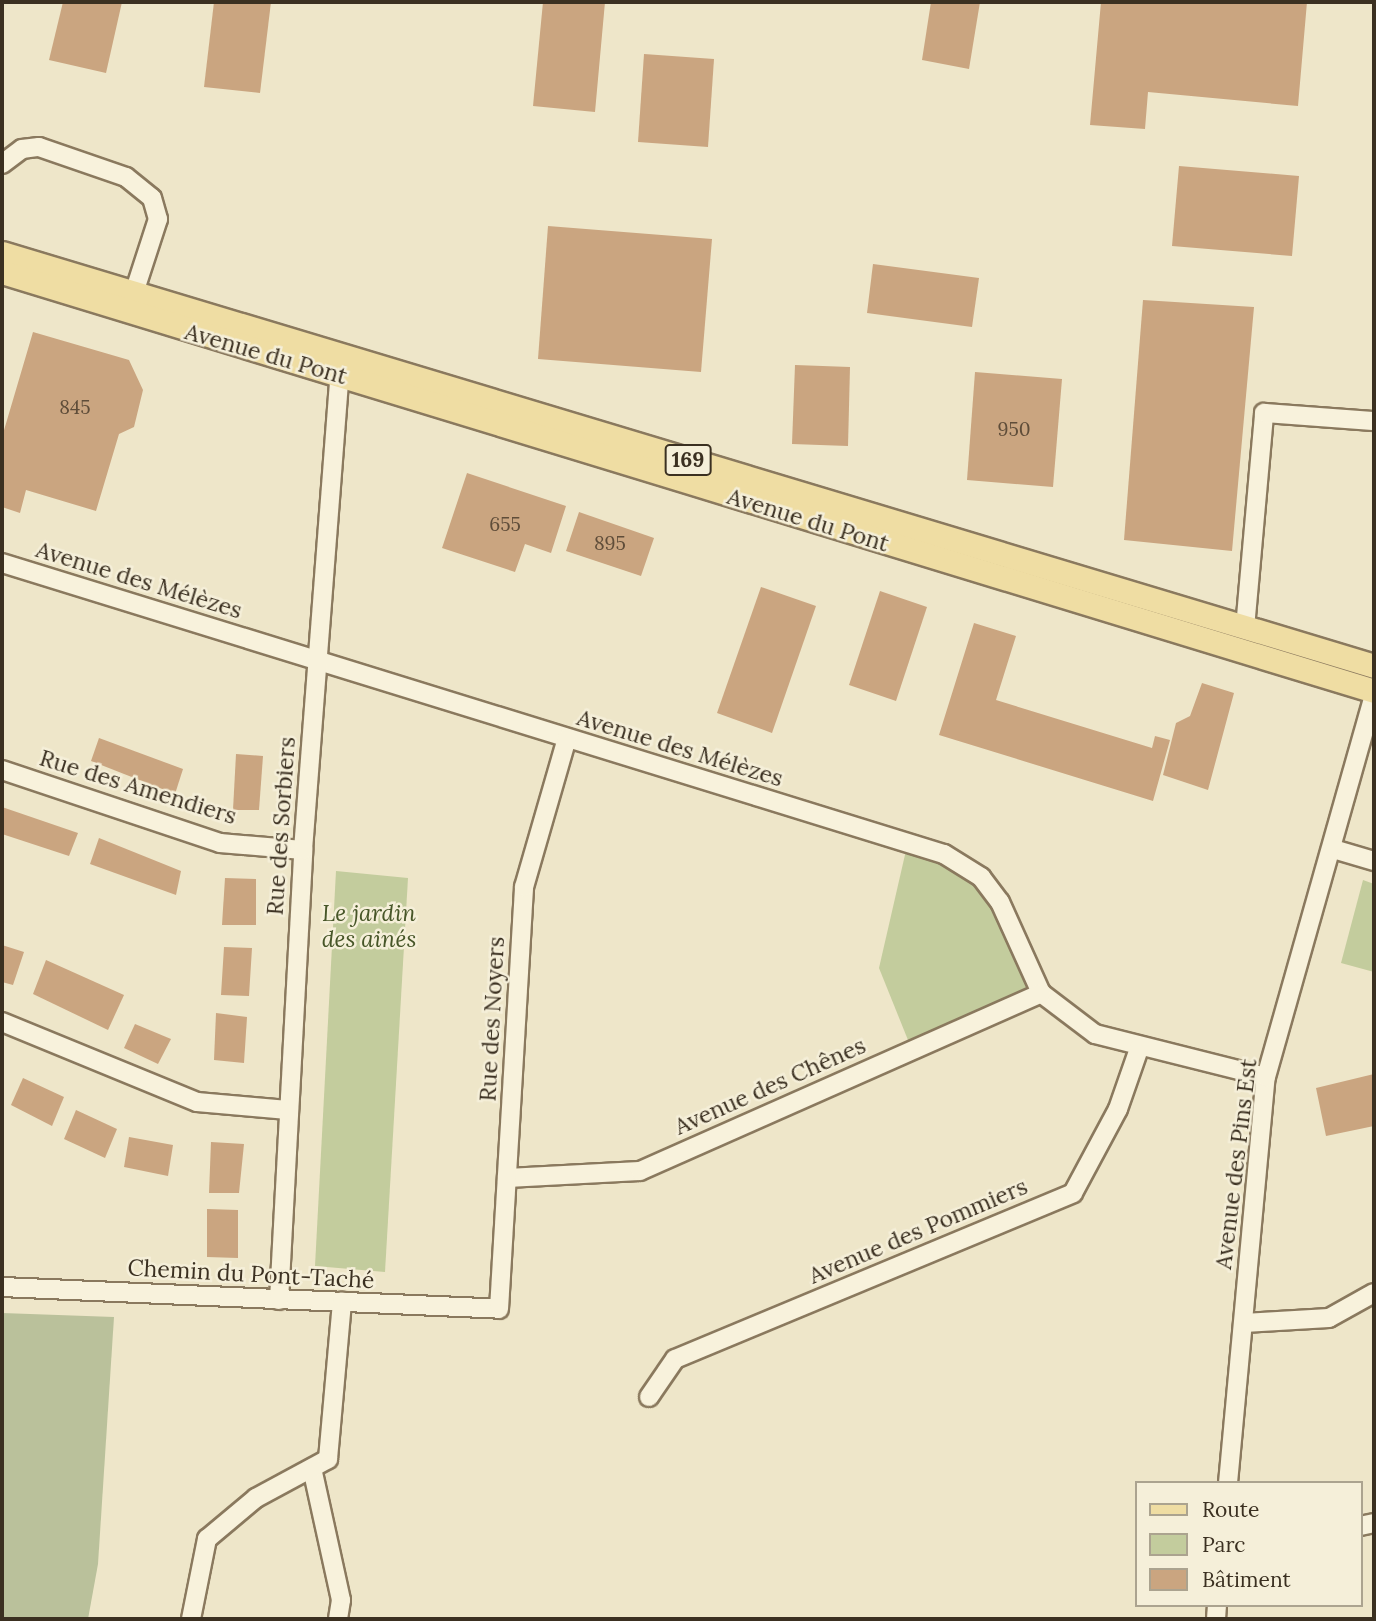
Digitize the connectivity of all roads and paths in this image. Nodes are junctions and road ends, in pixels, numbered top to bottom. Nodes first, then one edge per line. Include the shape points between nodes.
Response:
1 (2, 164) edge
2 (2, 253) edge
3 (2, 272) edge
4 (134, 293) junction
5 (340, 365) junction
6 (1374, 421) edge
7 (2, 563) edge
8 (1245, 628) junction
9 (316, 660) junction
10 (1374, 666) edge
11 (1374, 693) edge
12 (567, 738) junction
13 (2, 770) edge
14 (1333, 849) junction
15 (303, 850) junction
16 (1374, 861) edge
17 (1041, 993) junction
18 (2, 1022) edge
19 (1140, 1046) junction
20 (1266, 1077) junction
21 (288, 1110) junction
22 (508, 1178) junction
23 (2, 1287) edge
24 (1374, 1293) edge
25 (279, 1300) junction
26 (342, 1303) junction
27 (499, 1309) joint
28 (1244, 1323) junction
29 (649, 1397) dead end
30 (312, 1468) junction
31 (1228, 1481) edge
32 (191, 1619) edge
33 (338, 1619) edge

1 - 4 street via 22,149 38,147 126,177 152,198 158,219
2 - 4 main road, Avenue du Pont / 169
3 - 5 main road, Avenue du Pont
4 - 5 main road, Avenue du Pont / 169
5 - 8 main road, Avenue du Pont / 169
5 - 9 street, Rue des Sorbiers
5 - 11 main road, Avenue du Pont
6 - 8 street via 1264,413
7 - 9 street, Avenue des Mélèzes
8 - 10 main road, Avenue du Pont / 169
9 - 12 street, Avenue des Mélèzes
9 - 15 street, Rue des Sorbiers
11 - 14 street, Avenue des Pins Est
12 - 17 street, Avenue des Mélèzes via 944,854 981,877 1000,902
12 - 22 street, Rue des Noyers via 524,887
13 - 15 street, Rue des Amendiers via 220,843
14 - 16 street
14 - 20 street, Avenue des Pins Est
15 - 21 street, Rue des Sorbiers
17 - 19 street, Avenue des Mélèzes via 1095,1034
17 - 22 street, Avenue des Chênes via 640,1171
18 - 21 street via 197,1102
19 - 20 street, Avenue des Mélèzes
19 - 29 street, Avenue des Pommiers via 1118,1109 1073,1192 676,1359
20 - 28 street, Avenue des Pins Est
21 - 25 street, Rue des Sorbiers
22 - 27 street, Rue des Noyers
23 - 25 street, Chemin du Pont-Taché
24 - 28 street via 1329,1318
25 - 26 street, Chemin du Pont-Taché
26 - 27 street, Chemin du Pont-Taché
26 - 30 street via 328,1459
28 - 31 street, Avenue des Pins Est
30 - 32 street via 256,1498 207,1539
30 - 33 street via 341,1600

